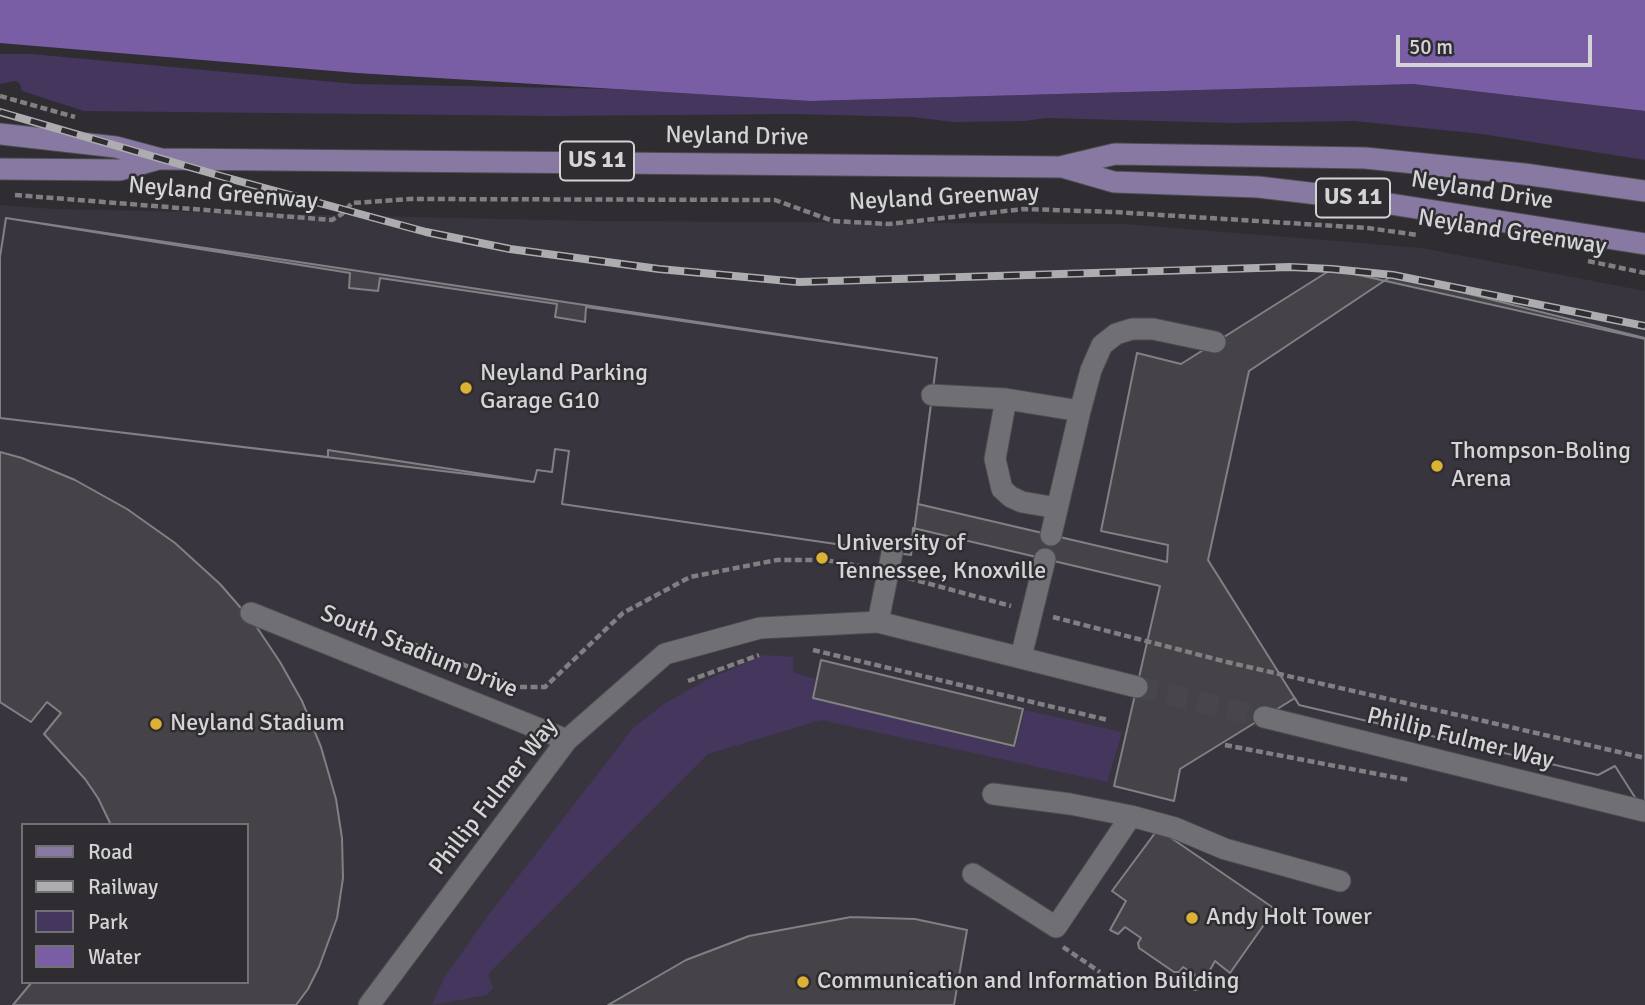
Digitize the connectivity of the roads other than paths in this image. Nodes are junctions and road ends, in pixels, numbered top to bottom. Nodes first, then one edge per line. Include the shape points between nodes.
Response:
1 (0, 134) edge
2 (161, 159) junction
3 (1060, 167) junction
4 (0, 169) edge
5 (1645, 191) edge
6 (1645, 244) edge
7 (1215, 342) dead end
8 (932, 395) dead end
9 (1006, 399) junction
10 (1080, 411) junction
11 (1057, 508) junction
12 (1051, 535) dead end
13 (892, 553) dead end
14 (1045, 559) dead end
15 (251, 613) dead end
16 (878, 622) junction
17 (1021, 657) junction
18 (1137, 687) tunnel mouth
19 (1264, 717) tunnel mouth
20 (567, 740) junction
21 (993, 794) dead end
22 (1644, 811) edge
23 (1131, 816) junction
24 (973, 874) dead end
25 (1340, 881) dead end
26 (369, 1005) edge

1 - 2 main road, Neyland Drive / US 11 via 116,147
2 - 3 main road, Neyland Drive / US 11
2 - 4 main road, Neyland Drive / US 11 via 120,170
3 - 5 main road, Neyland Drive / US 11 via 1115,154 1364,158
3 - 6 main road, Neyland Drive / US 11 via 1114,182 1258,187
7 - 10 street via 1153,328 1116,334 1102,345
8 - 9 street
9 - 10 street
9 - 11 street via 995,459 1002,489 1022,502
10 - 11 street
11 - 12 street
13 - 16 street
14 - 17 street
15 - 20 street, South Stadium Drive
16 - 17 street, Phillip Fulmer Way
16 - 20 street, Phillip Fulmer Way via 760,628 665,654
17 - 18 street, Phillip Fulmer Way
19 - 22 street, Phillip Fulmer Way
20 - 26 street, Phillip Fulmer Way
21 - 23 street
23 - 24 street via 1056,927
23 - 25 street via 1225,849

